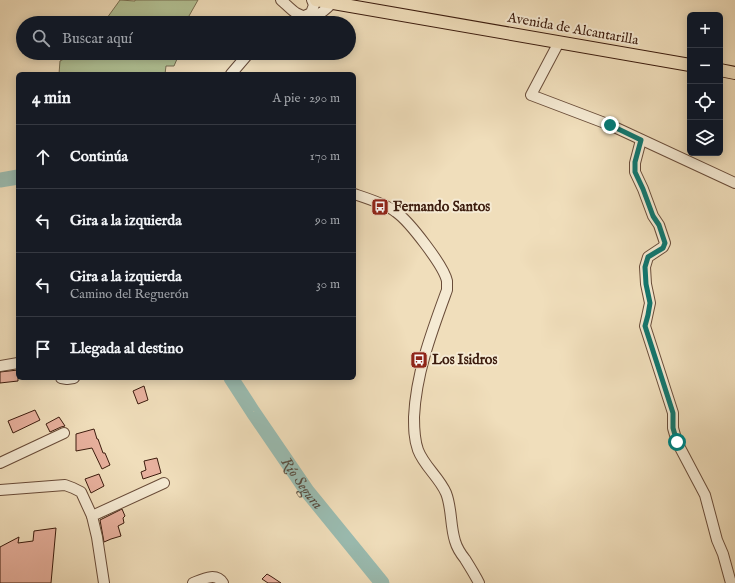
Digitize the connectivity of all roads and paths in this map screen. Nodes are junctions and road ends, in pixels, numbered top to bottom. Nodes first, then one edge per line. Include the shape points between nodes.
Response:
1 (312, 0) edge
2 (316, 0) edge
3 (282, 1) edge
4 (333, 1) edge
5 (356, 4) edge
6 (287, 16) edge
7 (305, 16) junction
8 (559, 42) junction
9 (243, 60) edge
10 (687, 64) edge
11 (723, 71) edge
12 (233, 72) edge
13 (735, 73) edge
14 (641, 140) junction
15 (735, 183) edge
16 (356, 195) edge
17 (16, 362) edge
18 (0, 366) edge
19 (64, 432) dead end
20 (0, 463) edge
21 (164, 483) dead end
22 (0, 490) edge
23 (92, 516) junction
24 (104, 583) edge
25 (193, 583) edge
26 (224, 583) edge
27 (479, 583) edge
28 (731, 583) edge

1 - 7 street via 312,11
2 - 4 main road, Avenida de Alcantarilla
3 - 6 street
3 - 7 street
4 - 5 main road, Avenida de Alcantarilla
4 - 7 street via 317,15
5 - 8 main road, Avenida de Alcantarilla
8 - 10 main road, Avenida de Alcantarilla
8 - 14 street via 531,95 610,125
9 - 12 street
11 - 13 main road
14 - 15 street
14 - 28 street via 635,172 665,243 663,248 648,257 645,267 650,303 645,326 673,413 673,428 677,442 705,495
16 - 27 street via 396,212 435,257 447,281 447,290 424,356 418,382 414,406 415,440 424,462 443,486 448,498 455,543
17 - 18 street
19 - 20 street
21 - 23 street
22 - 23 street via 65,485 81,492
23 - 24 street via 98,536
25 - 26 street via 214,576

